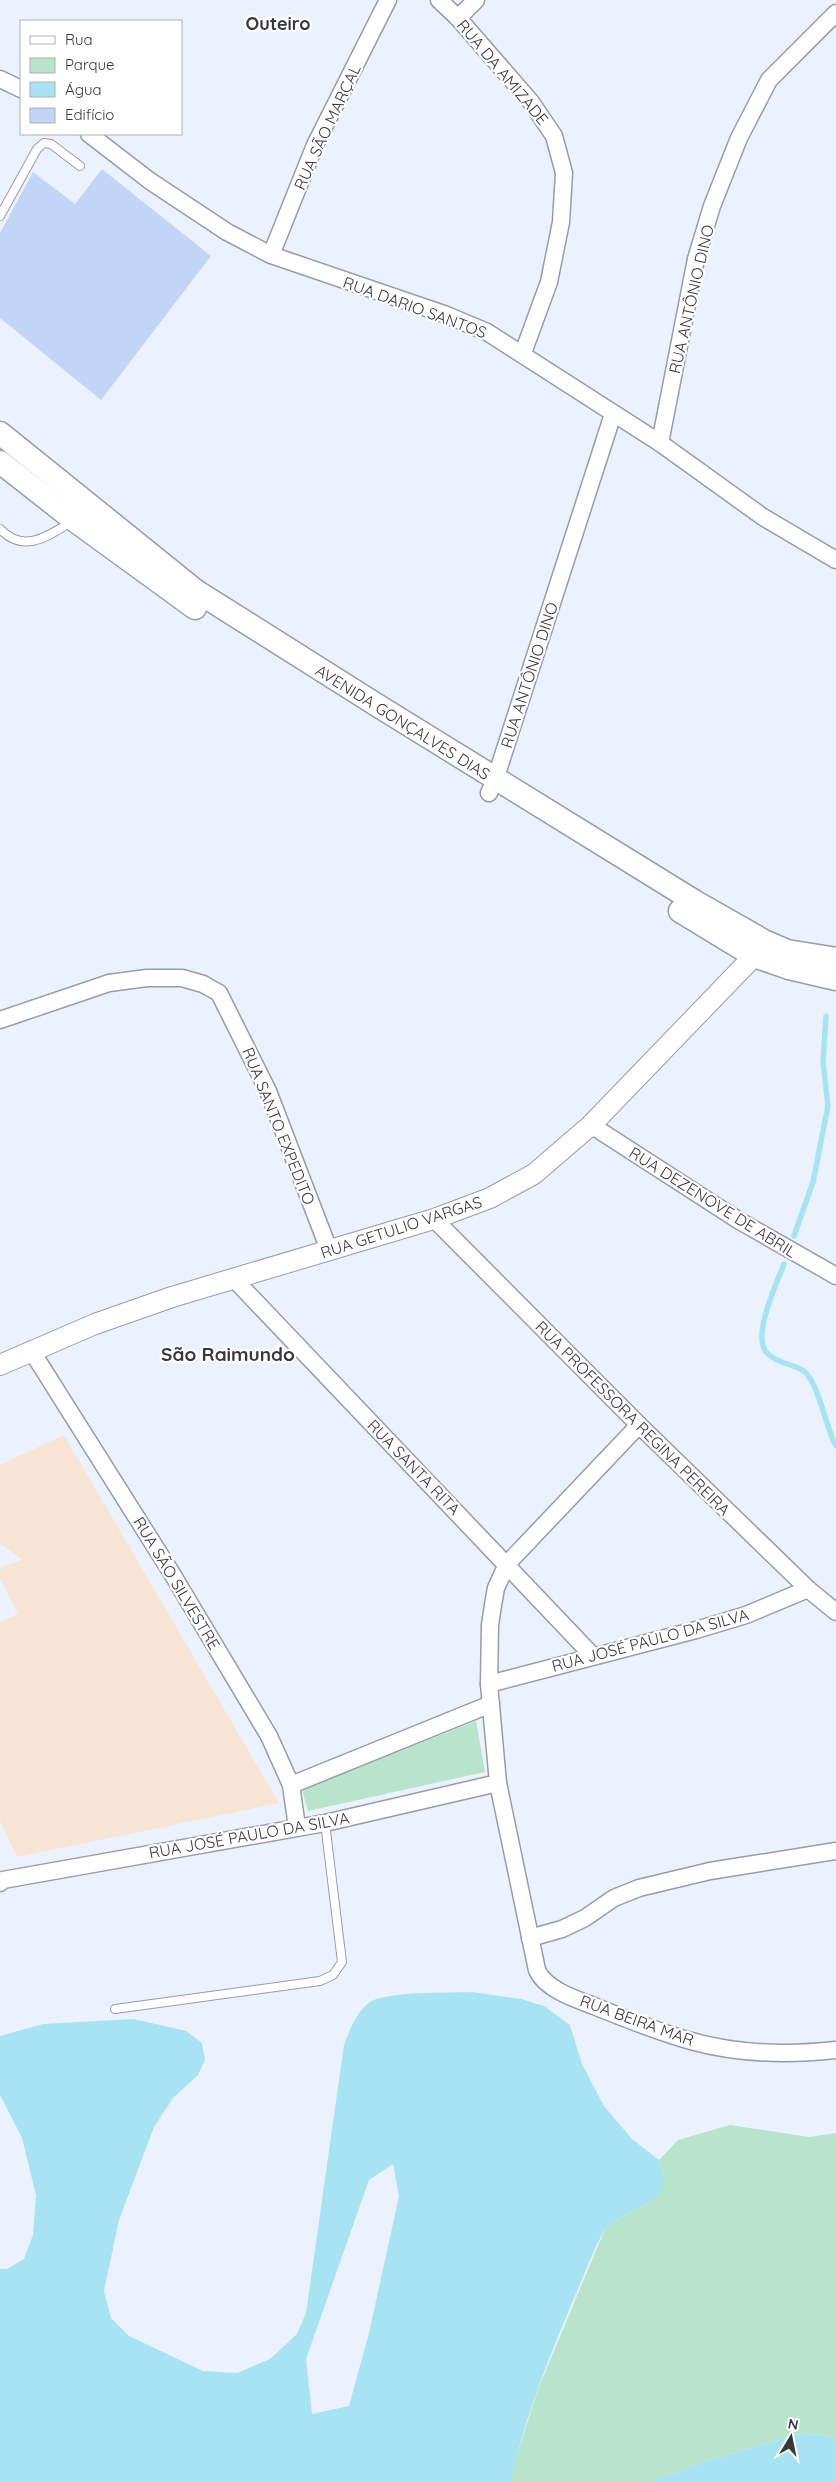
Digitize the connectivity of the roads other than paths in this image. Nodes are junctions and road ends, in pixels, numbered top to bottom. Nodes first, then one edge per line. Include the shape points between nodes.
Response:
1 (388, 0) edge
2 (439, 0) edge
3 (476, 0) edge
4 (836, 13) edge
5 (458, 18) junction
6 (0, 79) edge
7 (20, 89) edge
8 (90, 135) edge
9 (80, 166) dead end
10 (0, 216) edge
11 (271, 255) junction
12 (523, 353) junction
13 (613, 414) junction
14 (0, 433) edge
15 (660, 443) junction
16 (0, 454) edge
17 (0, 462) edge
18 (55, 477) junction
19 (74, 520) junction
20 (0, 529) edge
21 (836, 560) edge
22 (492, 786) junction
23 (754, 956) junction
24 (834, 966) edge
25 (0, 1020) edge
26 (591, 1125) junction
27 (434, 1219) junction
28 (329, 1250) junction
29 (836, 1276) edge
30 (235, 1280) junction
31 (31, 1350) junction
32 (0, 1365) edge
33 (638, 1425) junction
34 (507, 1564) junction
35 (808, 1589) junction
36 (836, 1612) edge
37 (592, 1655) junction
38 (489, 1684) junction
39 (491, 1704) junction
40 (498, 1782) junction
41 (291, 1786) junction
42 (325, 1823) junction
43 (298, 1827) junction
44 (836, 1851) edge
45 (0, 1883) edge
46 (530, 1938) junction
47 (115, 2009) dead end
48 (836, 2050) edge

1 - 11 street, RUA SÃO MARÇAL via 315,145
2 - 5 street, RUA DA AMIZADE
3 - 5 street
4 - 15 street, RUA ANTÔNIO DINO via 769,80 739,138 712,206 696,259
5 - 12 street, RUA DA AMIZADE via 531,102 554,136 564,173 560,222 549,282
6 - 7 street
8 - 11 street, RUA DARIO SANTOS via 157,186 226,232
9 - 10 lane via 51,144 44,143 37,149
11 - 12 street, RUA DARIO SANTOS via 444,314 487,332
12 - 13 street, RUA DARIO SANTOS
13 - 15 street, RUA DARIO SANTOS
13 - 22 street, RUA ANTÔNIO DINO
14 - 18 main road, AVENIDA GONÇALVES DIAS
15 - 21 street, RUA DARIO SANTOS via 763,517
16 - 18 main road via 36,483 45,485
17 - 19 main road, AVENIDA GONÇALVES DIAS
18 - 22 main road, AVENIDA GONÇALVES DIAS via 196,591
19 - 20 lane via 38,542 6,536
19 - 22 main road, AVENIDA GONÇALVES DIAS via 200,611
22 - 23 main road, AVENIDA GONÇALVES DIAS
22 - 24 main road, AVENIDA GONÇALVES DIAS via 764,941
23 - 24 main road via 770,950
23 - 26 street, RUA GETULIO VARGAS
25 - 28 street, RUA SANTO EXPEDITO via 109,983 147,978 182,978 219,993 268,1091
26 - 27 street, RUA GETULIO VARGAS via 534,1174 490,1198
26 - 29 street, RUA DEZENOVE DE ABRIL via 738,1220
27 - 28 street, RUA GETULIO VARGAS
27 - 33 street, RUA PROFESSORA REGINA PEREIRA
28 - 30 street, RUA GETULIO VARGAS
30 - 31 street, RUA GETULIO VARGAS via 172,1297
30 - 34 street, RUA SANTA RITA
31 - 32 street, RUA GETULIO VARGAS
31 - 41 street, RUA SÃO SILVESTRE via 200,1620 268,1736
33 - 34 street
33 - 35 street, RUA PROFESSORA REGINA PEREIRA
34 - 37 street, RUA SANTA RITA
34 - 38 street via 496,1588 490,1624
35 - 36 street, RUA PROFESSORA REGINA PEREIRA
35 - 37 street, RUA JOSÉ PAULO DA SILVA via 746,1615
37 - 38 street, RUA JOSÉ PAULO DA SILVA
38 - 39 street
39 - 40 street
39 - 41 street
40 - 42 street, RUA JOSÉ PAULO DA SILVA
40 - 46 street
41 - 43 street, RUA SÃO SILVESTRE
42 - 43 street, RUA JOSÉ PAULO DA SILVA
42 - 47 lane via 342,1962 333,1975 320,1981
43 - 45 street, RUA JOSÉ PAULO DA SILVA
44 - 46 street via 710,1871 639,1888 614,1898 562,1929
46 - 48 street, RUA BEIRA MAR via 537,1970 545,1982 579,2000 653,2030 693,2042 743,2050 785,2053

